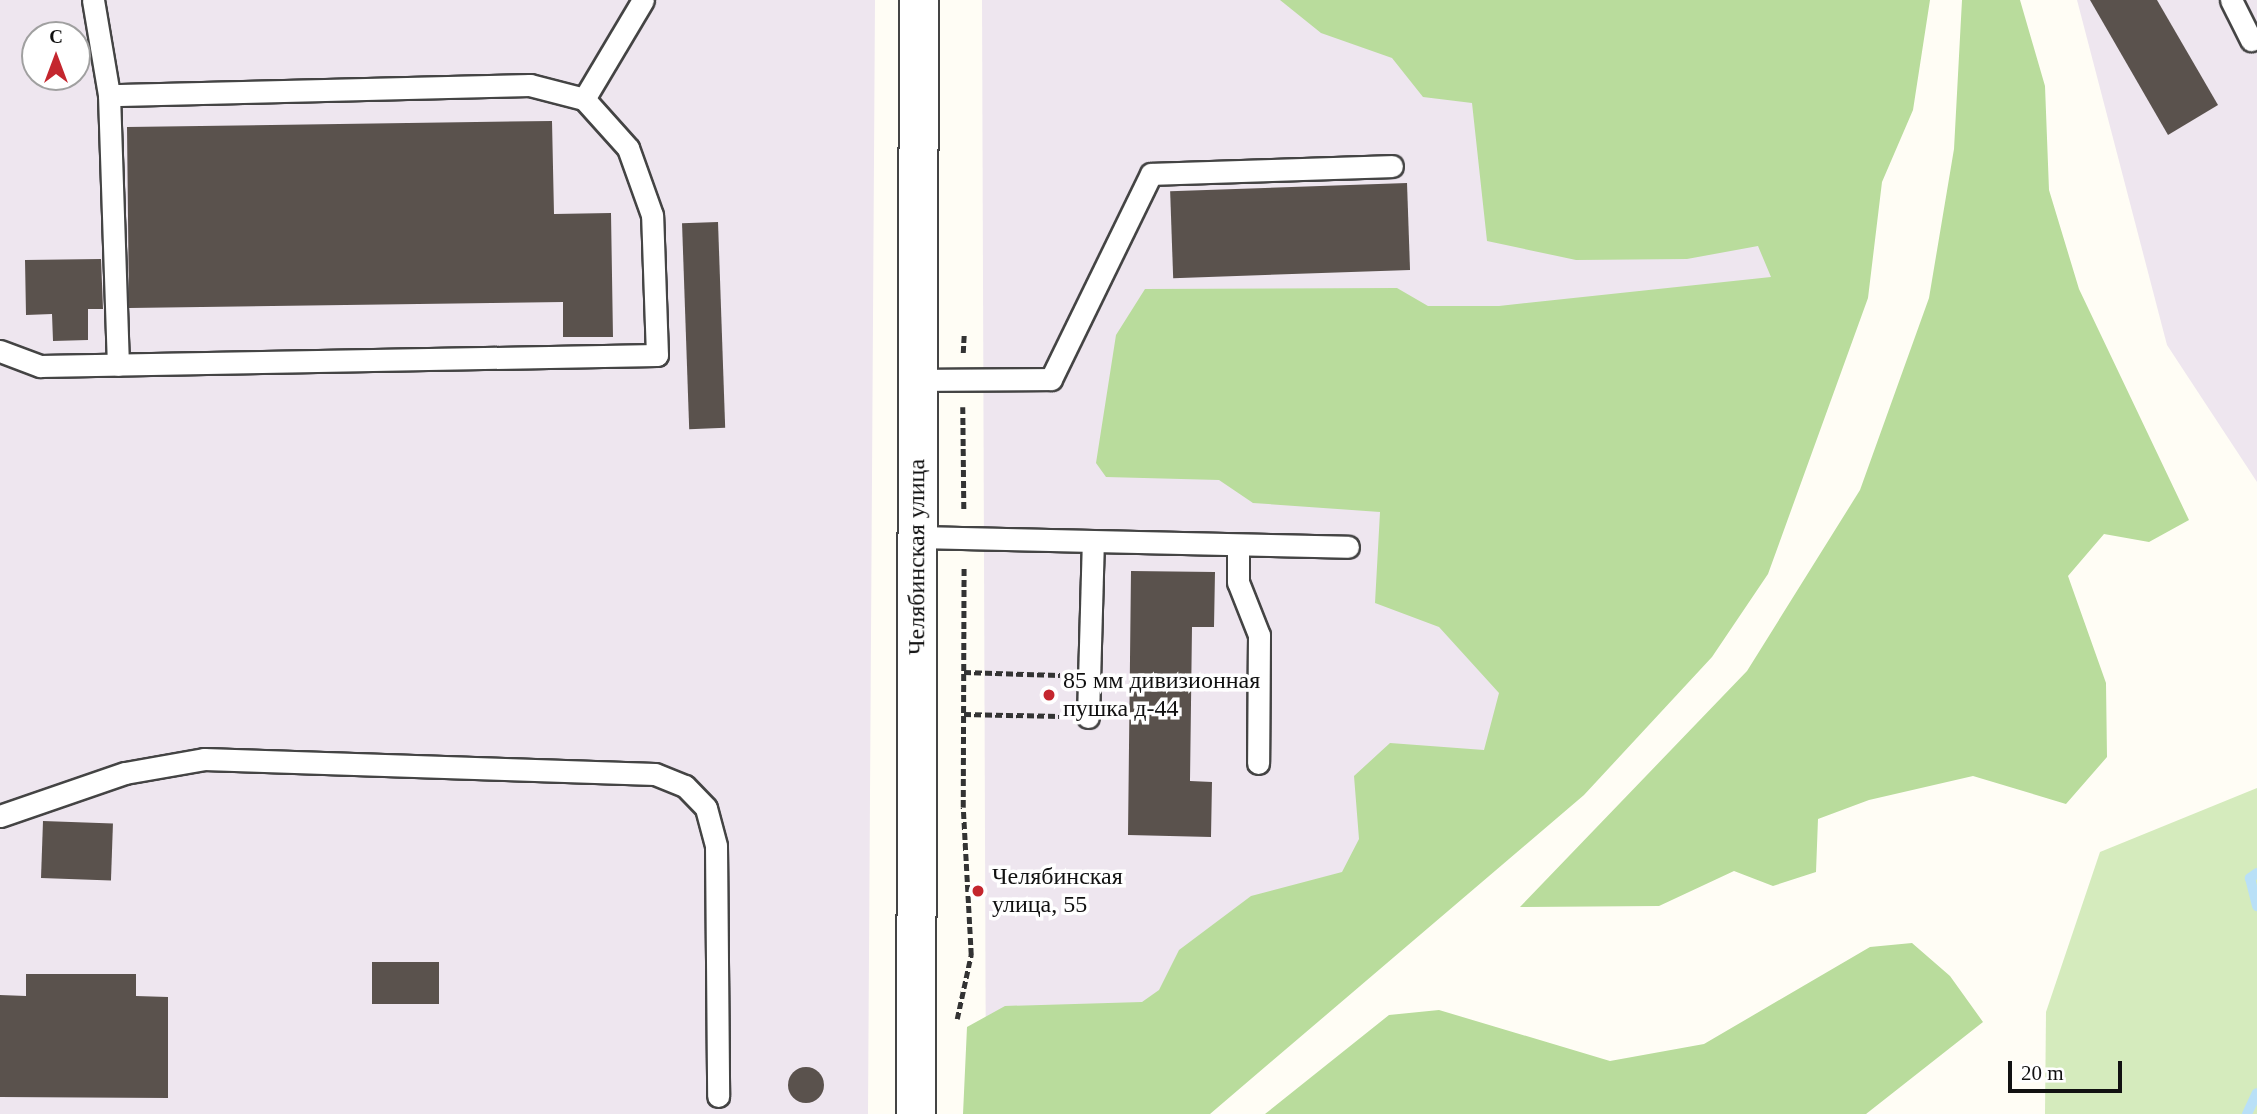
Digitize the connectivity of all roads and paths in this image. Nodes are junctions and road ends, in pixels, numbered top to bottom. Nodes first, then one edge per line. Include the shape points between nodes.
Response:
1 (93, 0) edge
2 (643, 0) edge
3 (919, 0) edge
4 (2231, 0) edge
5 (2251, 40) dead end
6 (109, 95) junction
7 (584, 99) junction
8 (1392, 166) dead end
9 (0, 351) edge
10 (118, 365) junction
11 (918, 380) junction
12 (917, 537) junction
13 (1093, 542) junction
14 (1238, 545) junction
15 (1348, 547) dead end
16 (964, 672) dead end
17 (1088, 676) junction
18 (964, 714) dead end
19 (1088, 717) joint
20 (963, 730) dead end
21 (1258, 762) dead end
22 (0, 816) edge
23 (957, 1024) dead end
24 (718, 1096) dead end
25 (916, 1114) edge

1 - 6 lane
2 - 7 lane
3 - 11 street, Челябинская улица
4 - 5 lane
6 - 7 lane via 530,85
6 - 10 lane
7 - 10 lane via 628,148 652,215 657,355
8 - 11 lane via 1151,174 1051,379
9 - 10 lane via 40,366
11 - 12 street, Челябинская улица
12 - 13 lane
12 - 25 street, Челябинская улица
13 - 14 lane
13 - 17 lane
14 - 15 lane
14 - 21 lane via 1238,582 1259,635
16 - 17 path
17 - 19 lane
18 - 19 path
20 - 23 path via 971,955
22 - 24 lane via 125,773 204,759 655,774 685,786 706,808 716,846

